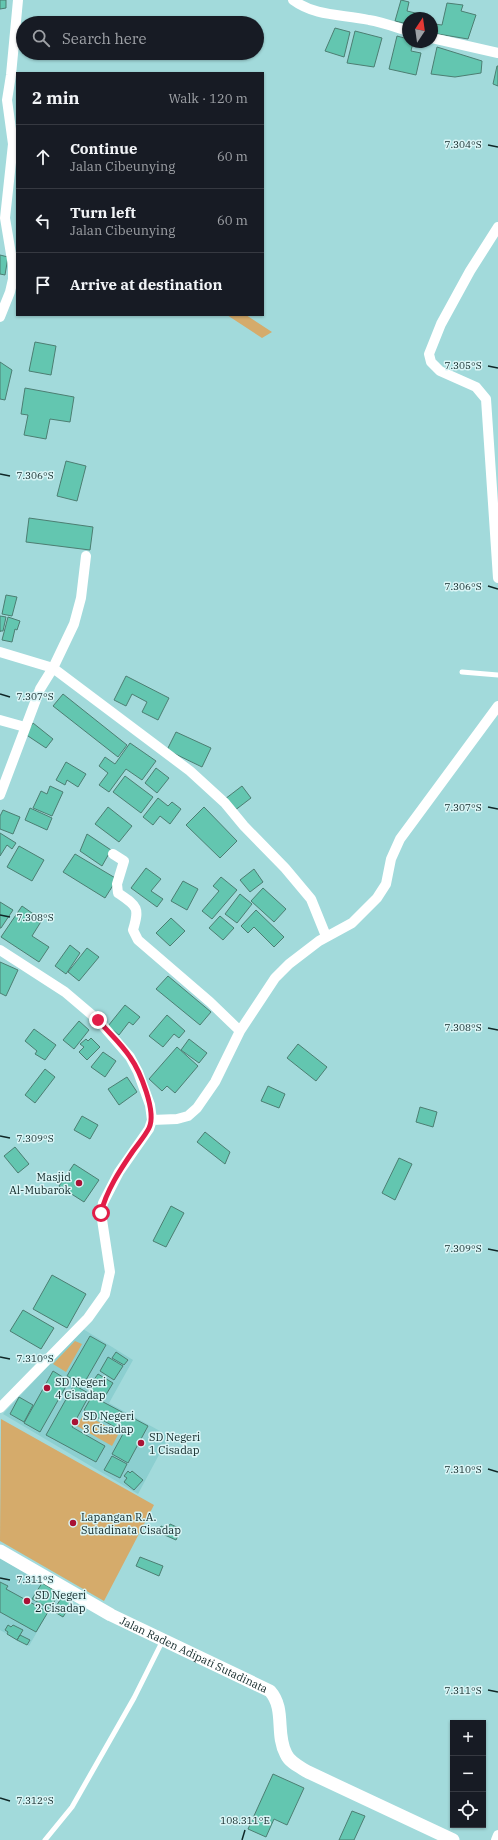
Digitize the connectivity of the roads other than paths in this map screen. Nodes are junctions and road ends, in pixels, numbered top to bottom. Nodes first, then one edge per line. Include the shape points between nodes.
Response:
1 (18, 0) edge
2 (293, 0) edge
3 (17, 16) edge
4 (16, 21) edge
5 (402, 29) edge
6 (438, 39) edge
7 (498, 53) edge
8 (498, 227) edge
9 (0, 317) edge
10 (86, 556) dead end
11 (498, 578) edge
12 (0, 652) edge
13 (53, 668) junction
14 (462, 672) dead end
15 (498, 674) edge
16 (498, 706) edge
17 (0, 720) edge
18 (25, 727) junction
19 (0, 795) edge
20 (113, 854) dead end
21 (326, 936) junction
22 (0, 950) edge
23 (240, 1031) junction
24 (152, 1120) junction
25 (0, 1408) edge
26 (0, 1551) edge
27 (164, 1639) junction
28 (498, 1835) edge
29 (45, 1840) edge
30 (453, 1840) edge
31 (496, 1840) edge

1 - 3 street
2 - 5 street via 308,9 324,14 370,20
4 - 9 street via 7,100 13,144 5,218 13,279
6 - 7 street
8 - 11 street via 470,271 428,354 431,362 440,371 476,388 486,399
10 - 13 street via 79,609
12 - 13 street
13 - 18 street via 40,688
13 - 21 street via 190,771 225,803 311,899
14 - 15 lane
16 - 21 street via 400,839 391,858 386,884 377,898 352,923
17 - 18 street
18 - 19 street
20 - 23 street via 124,861 118,878 118,893 134,904 137,910 133,930 138,940
21 - 23 street via 275,978
22 - 24 street via 65,992 98,1020 130,1057 150,1105
23 - 24 street via 215,1082 197,1108 188,1116 177,1119
24 - 25 street via 103,1203 101,1213 110,1272 104,1294 88,1318
26 - 27 street, Jalan Raden Adipati Sutadinata via 111,1615
27 - 29 lane via 134,1698 72,1807
27 - 30 street, Jalan Raden Adipati Sutadinata via 270,1691 279,1706 281,1742 292,1762 308,1772
28 - 31 street

